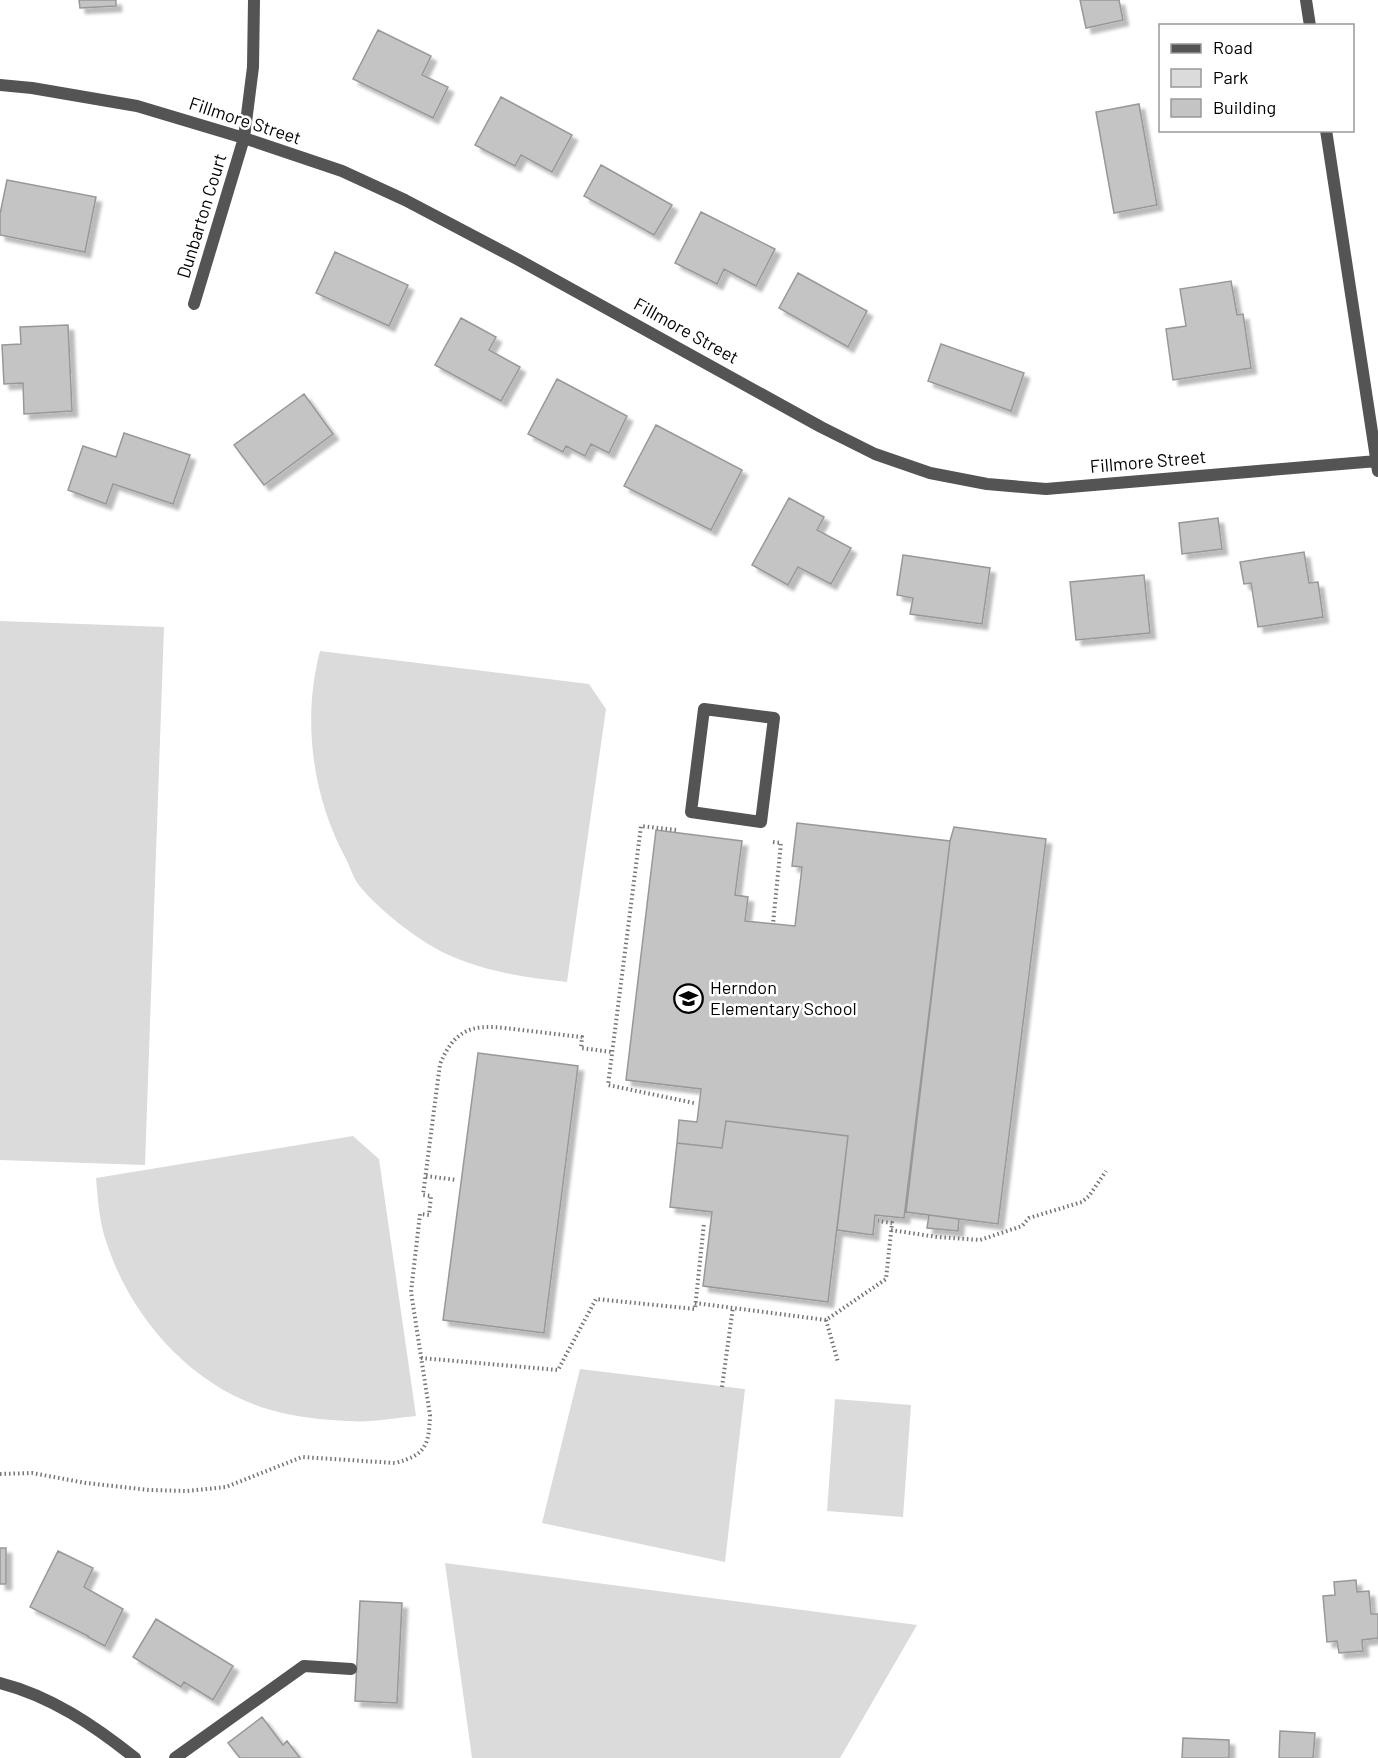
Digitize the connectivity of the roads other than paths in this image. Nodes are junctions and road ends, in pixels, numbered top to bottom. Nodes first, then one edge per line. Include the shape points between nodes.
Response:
1 (254, 0) edge
2 (1306, 0) edge
3 (1310, 24) edge
4 (0, 85) edge
5 (1326, 132) edge
6 (244, 138) junction
7 (194, 304) dead end
8 (1374, 409) edge
9 (1377, 466) edge
10 (773, 728) joint
11 (351, 1669) dead end
12 (0, 1683) edge
13 (135, 1758) edge
14 (174, 1758) edge

1 - 6 street, Dunbarton Court via 253,67
2 - 3 street
4 - 6 street, Fillmore Street via 137,106
5 - 8 street
6 - 7 street, Dunbarton Court
6 - 9 street, Fillmore Street via 342,171 405,200 821,427 875,454 930,473 987,484 1046,489
8 - 9 street
10 - 10 street via 774,718 704,709 691,812 761,822
11 - 14 street via 303,1666
12 - 13 street via 59,1706 101,1731

